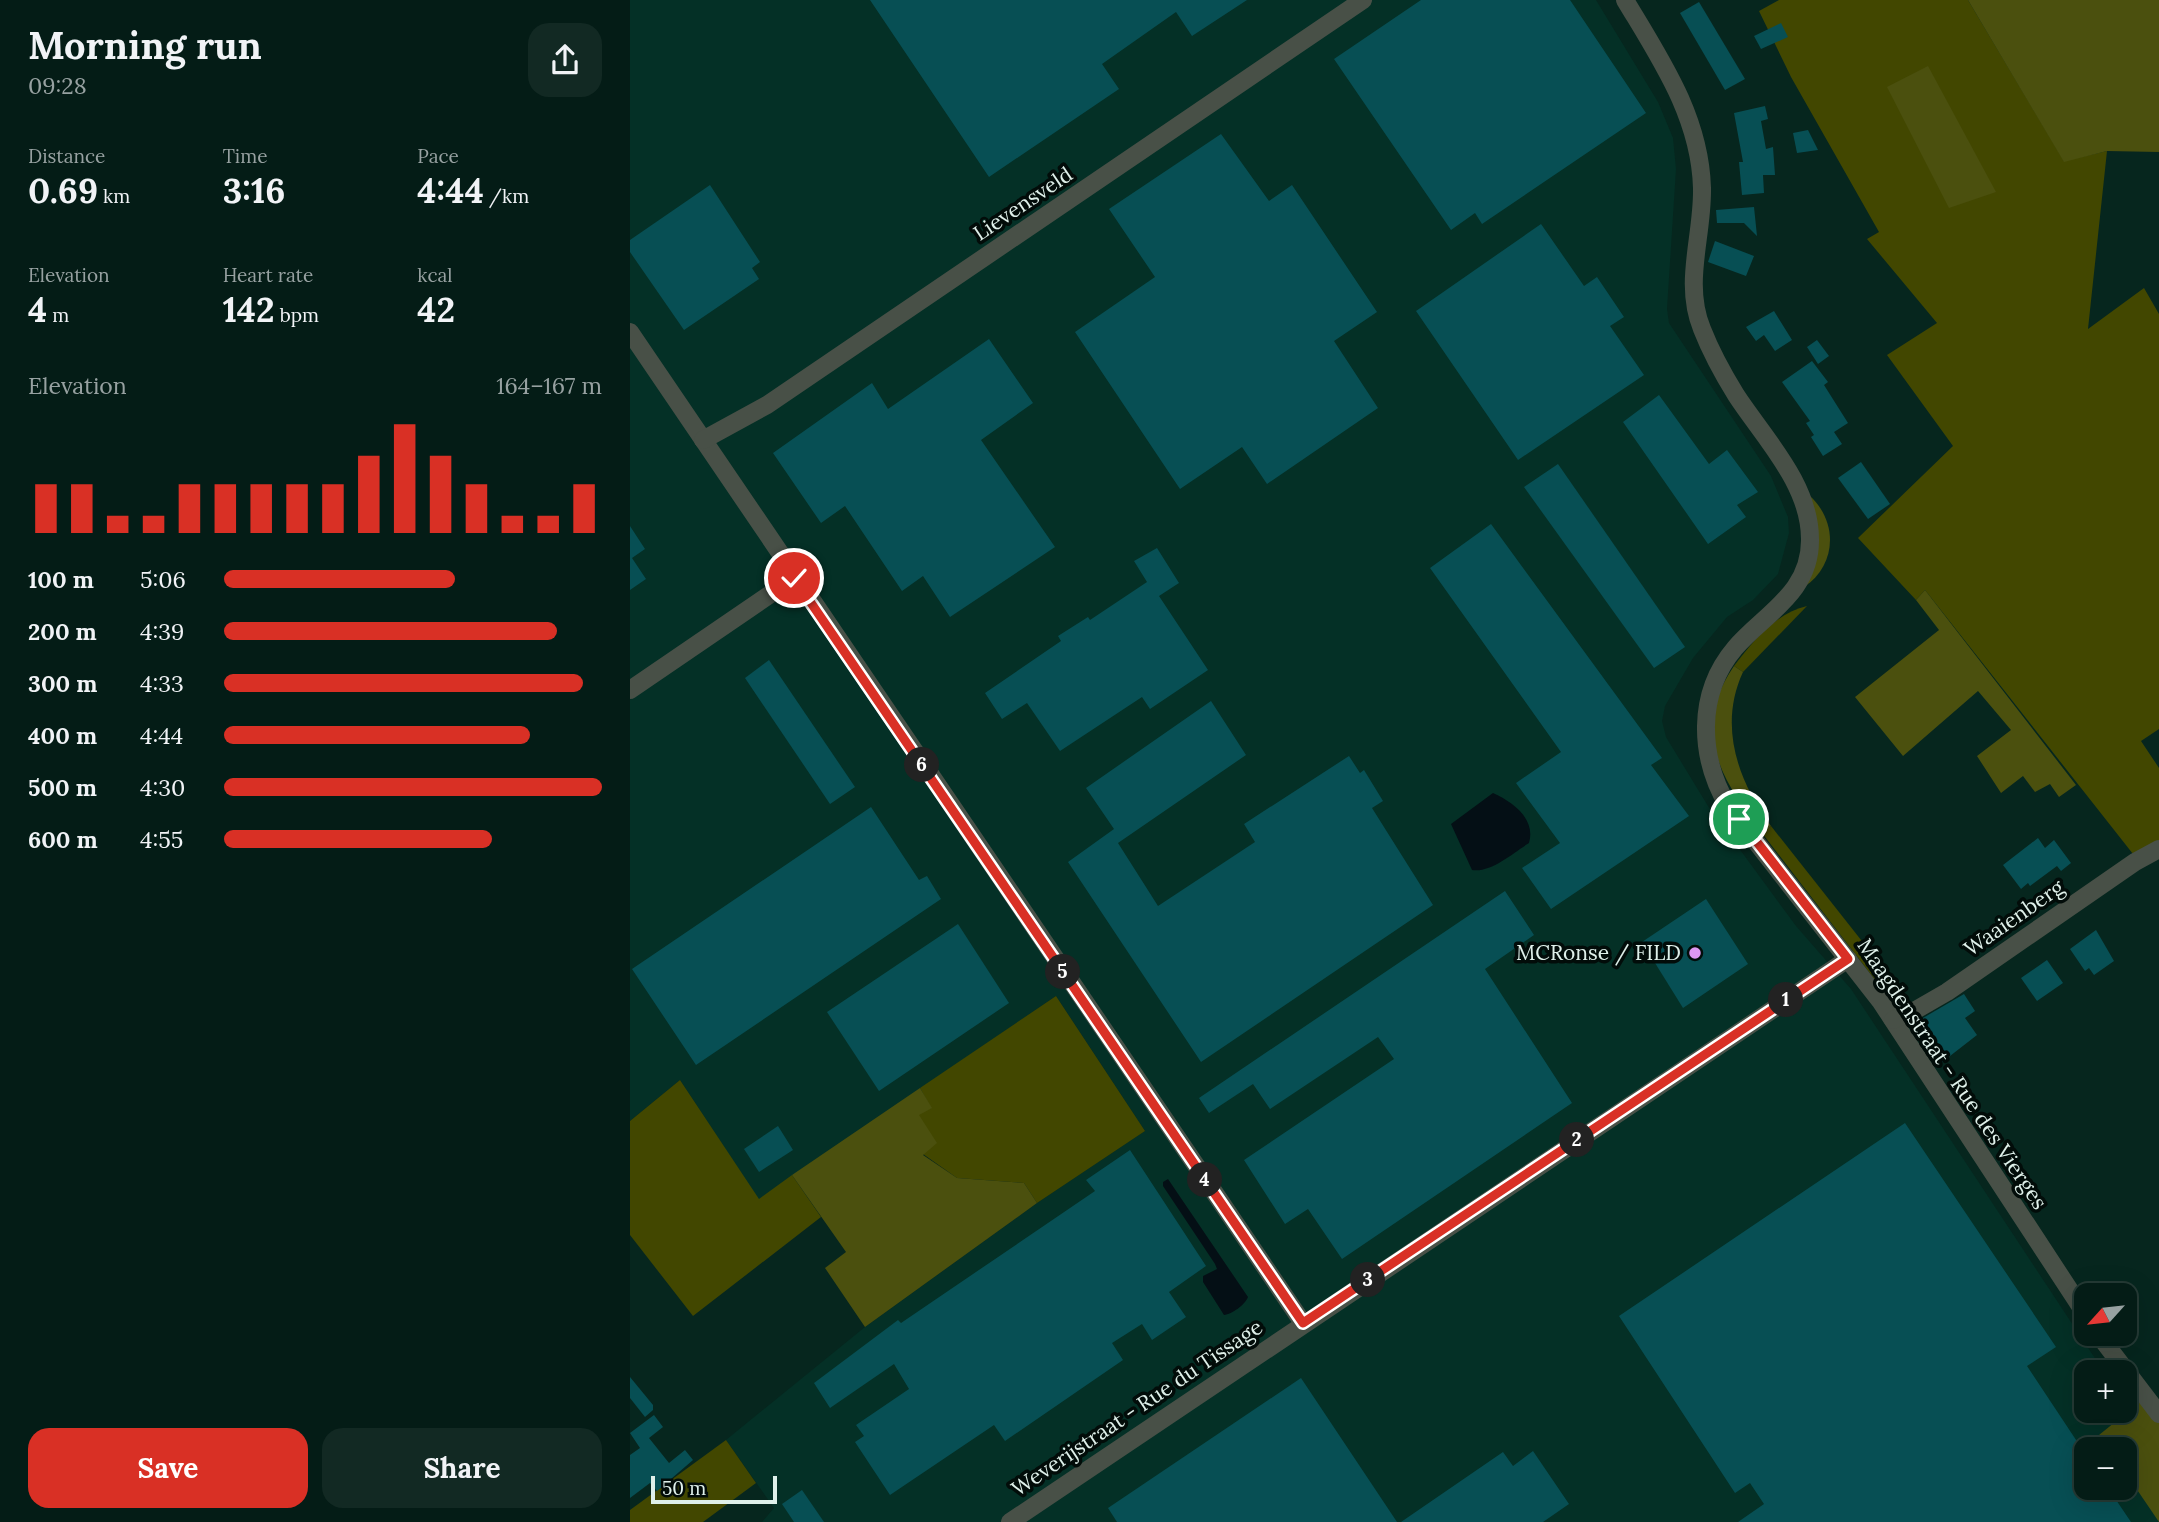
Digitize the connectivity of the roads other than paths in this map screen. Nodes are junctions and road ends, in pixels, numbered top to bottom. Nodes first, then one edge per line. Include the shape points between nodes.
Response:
1 (1363, 0) edge
2 (1625, 0) edge
3 (630, 332) edge
4 (704, 440) junction
5 (794, 578) junction
6 (630, 690) edge
7 (2159, 849) edge
8 (1848, 959) junction
9 (1893, 1020) junction
10 (2074, 1297) edge
11 (1303, 1323) junction
12 (2107, 1346) edge
13 (2159, 1414) edge
14 (1010, 1522) edge

1 - 4 street, Lievensveld via 766,405
2 - 8 street, Maagdenstraat - Rue des Vierges via 1682,101 1697,141 1702,191 1693,257 1701,329 1725,378 1793,478 1811,537 1787,600 1734,649 1717,677 1707,707 1707,755 1728,806
3 - 4 street
4 - 5 street
5 - 6 street
5 - 11 street
7 - 9 street, Waaienberg via 1947,992
8 - 9 street, Maagdenstraat - Rue des Vierges
8 - 11 street, Weverijstraat - Rue du Tissage
9 - 10 street, Maagdenstraat - Rue des Vierges
11 - 14 street, Weverijstraat - Rue du Tissage
12 - 13 street

